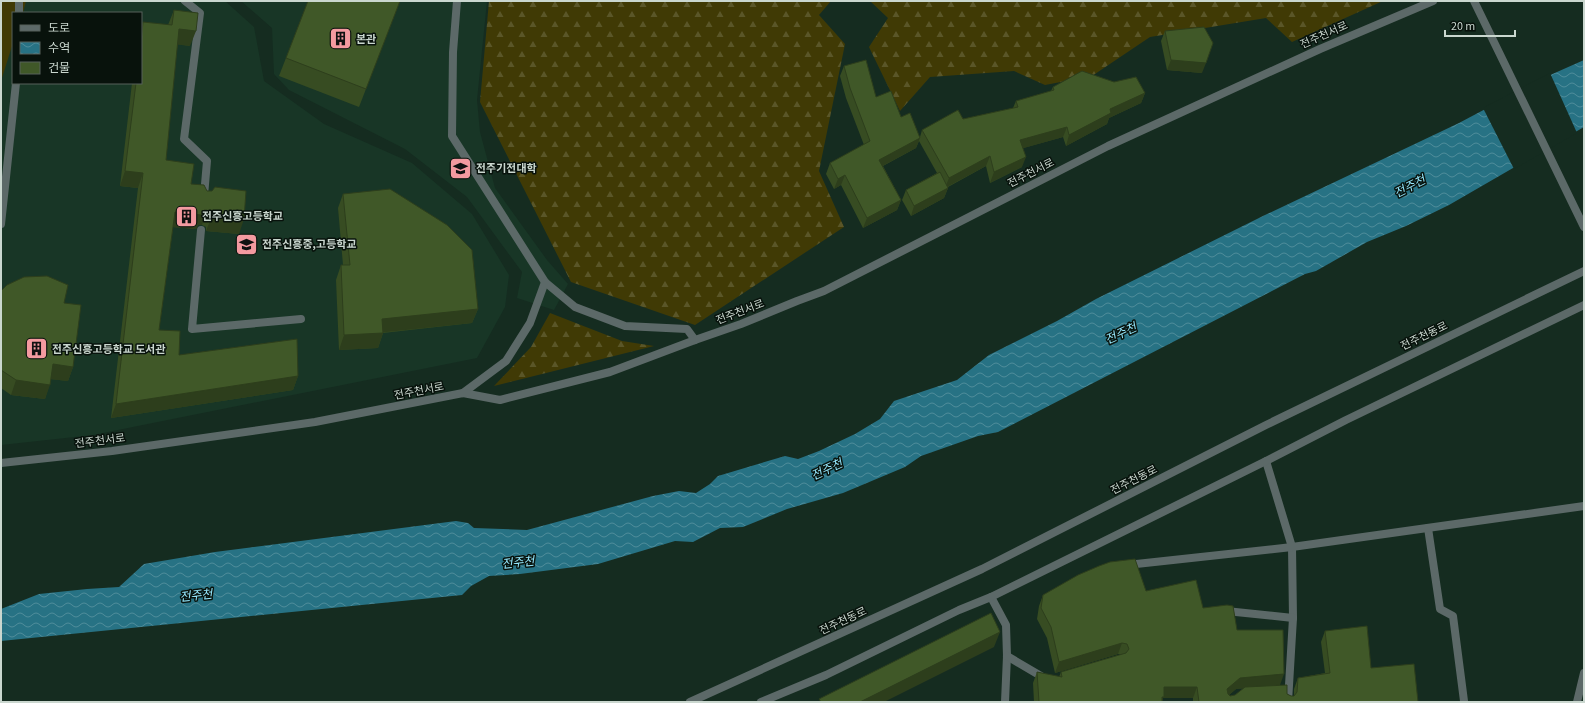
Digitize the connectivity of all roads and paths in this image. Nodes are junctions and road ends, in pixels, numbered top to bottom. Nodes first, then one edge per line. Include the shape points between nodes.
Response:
1 (19, 1) edge
2 (186, 1) edge
3 (457, 1) edge
4 (1433, 1) edge
5 (1474, 1) edge
6 (19, 12) edge
7 (16, 84) edge
8 (204, 201) edge
9 (1, 224) edge
10 (1584, 227) edge
11 (201, 230) edge
12 (1584, 271) edge
13 (545, 282) junction
14 (1584, 305) edge
15 (301, 319) dead end
16 (695, 340) junction
17 (463, 394) junction
18 (1266, 462) junction
19 (1, 463) edge
20 (1584, 506) edge
21 (1428, 528) junction
22 (1292, 547) junction
23 (1115, 567) edge
24 (992, 597) junction
25 (1226, 611) edge
26 (1293, 618) junction
27 (1007, 656) junction
28 (1584, 673) edge
29 (1056, 678) edge
30 (1464, 701) edge
31 (690, 702) edge
32 (760, 702) edge
33 (1005, 702) edge
34 (1288, 702) edge
35 (1577, 702) edge

1 - 6 street
2 - 8 street via 200,13 184,139 207,161
3 - 13 street via 453,52 452,136
4 - 16 street, 전주천서로 via 1320,49 1108,146 824,292
5 - 10 street
7 - 9 street
11 - 15 street via 192,329
12 - 31 street, 전주천동로 via 1280,418 982,569
13 - 16 street via 582,310 625,326 687,329
13 - 17 street via 530,323 506,361
14 - 18 street via 1346,420
16 - 17 street, 전주천서로 via 610,372 500,400
17 - 19 street, 전주천서로 via 307,423 112,451
18 - 22 street
18 - 24 street
20 - 21 street
21 - 22 street
21 - 30 street via 1440,610 1453,616
22 - 23 street
22 - 26 street
24 - 27 street via 1006,625
24 - 32 street via 959,610 826,675
25 - 26 street
26 - 34 street via 1285,690
27 - 29 street via 1049,680
27 - 33 street
28 - 35 street

